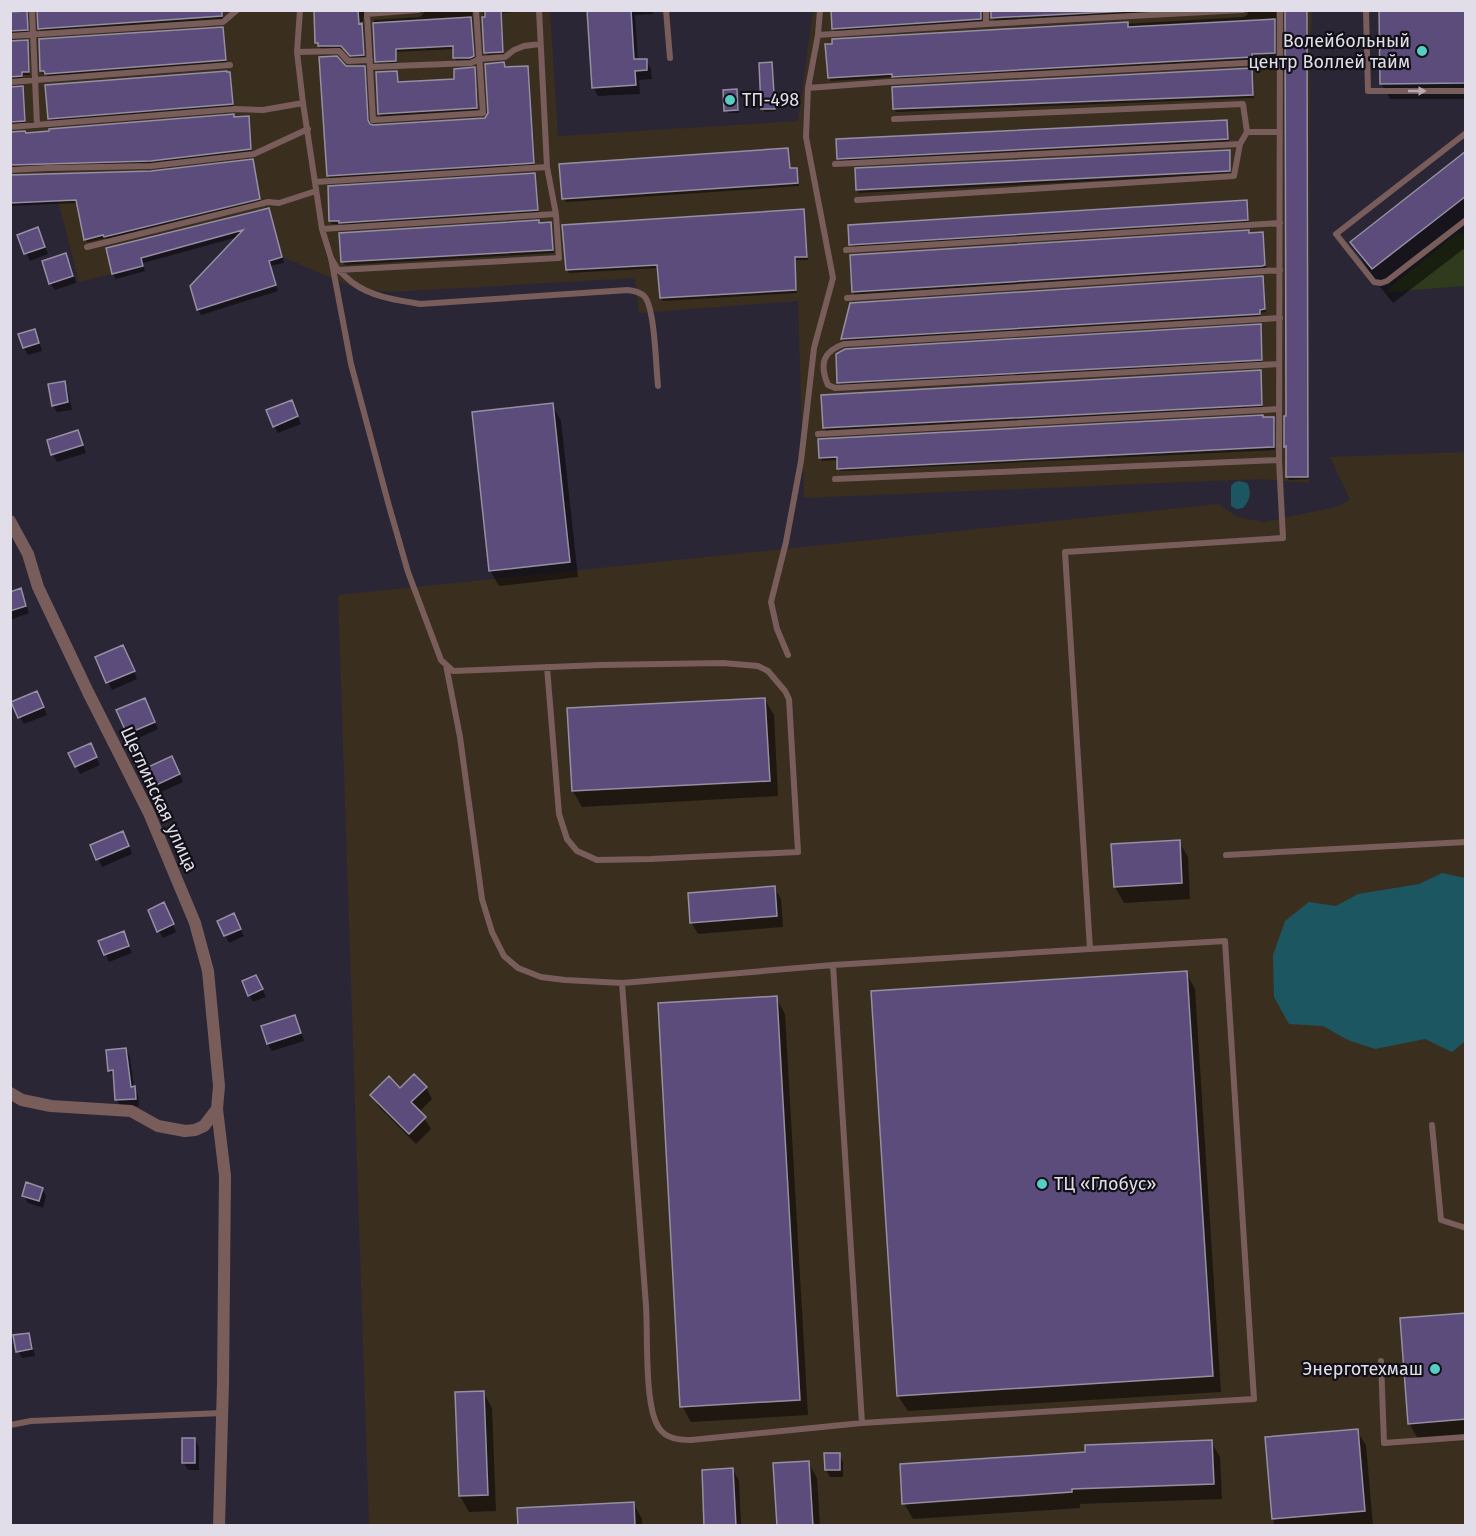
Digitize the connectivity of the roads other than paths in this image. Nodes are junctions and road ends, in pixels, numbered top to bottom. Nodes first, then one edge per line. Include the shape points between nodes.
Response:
1 (32, 10) edge
2 (237, 10) edge
3 (300, 10) edge
4 (418, 10) edge
5 (476, 10) edge
6 (539, 10) edge
7 (666, 10) edge
8 (820, 10) edge
9 (986, 10) edge
10 (1243, 10) edge
11 (1280, 10) edge
12 (1366, 10) edge
13 (986, 24) junction
14 (33, 35) junction
15 (818, 35) junction
16 (10, 36) edge
17 (540, 44) junction
18 (297, 52) junction
19 (670, 58) dead end
20 (479, 59) junction
21 (370, 60) junction
22 (1280, 61) junction
23 (230, 65) dead end
24 (370, 67) junction
25 (36, 81) junction
26 (10, 82) edge
27 (808, 88) junction
28 (1466, 91) edge
29 (303, 104) junction
30 (894, 119) dead end
31 (38, 125) junction
32 (10, 127) edge
33 (308, 129) junction
34 (1247, 132) junction
35 (1280, 132) junction
36 (1466, 133) edge
37 (1240, 144) junction
38 (835, 164) dead end
39 (547, 167) junction
40 (10, 170) edge
41 (315, 182) junction
42 (316, 191) junction
43 (857, 200) dead end
44 (556, 214) junction
45 (1465, 222) edge
46 (1280, 223) junction
47 (322, 229) junction
48 (87, 247) dead end
49 (846, 250) dead end
50 (331, 258) junction
51 (338, 270) junction
52 (1280, 270) junction
53 (847, 298) dead end
54 (1280, 318) junction
55 (1279, 364) junction
56 (658, 386) dead end
57 (1279, 409) junction
58 (818, 434) dead end
59 (1279, 460) junction
60 (835, 479) dead end
61 (10, 521) edge
62 (788, 655) dead end
63 (446, 664) junction
64 (546, 668) junction
65 (1466, 842) edge
66 (1226, 855) dead end
67 (1090, 950) junction
68 (833, 966) junction
69 (622, 983) junction
70 (10, 1092) edge
71 (217, 1109) junction
72 (1432, 1125) dead end
73 (1466, 1227) edge
74 (1381, 1361) dead end
75 (222, 1413) junction
76 (862, 1423) junction
77 (10, 1425) edge
78 (1466, 1437) edge
79 (219, 1526) edge

1 - 14 lane
2 - 14 lane via 223,22
3 - 18 lane
4 - 21 lane via 367,14
5 - 20 lane
6 - 17 lane
7 - 19 lane
8 - 15 lane
9 - 13 lane
10 - 13 lane
11 - 22 lane
12 -> 28 lane via 1368,91
13 - 15 lane
14 - 16 lane
14 - 25 lane
15 - 27 lane
17 - 20 lane via 524,46 505,57
17 - 39 lane
18 - 21 lane via 339,51 348,61
18 - 29 lane
20 - 24 lane via 471,63
20 - 24 lane via 483,113 373,120
21 - 24 lane
22 - 27 lane
22 - 35 lane
23 - 25 lane
25 - 26 lane
25 - 31 lane
27 - 62 lane via 806,137 833,278 814,348 801,461 771,602
29 - 31 lane
29 - 33 lane
30 - 34 lane via 1243,104
31 - 32 lane
33 - 40 lane via 254,154 151,166
33 - 41 lane
34 - 35 lane
34 - 37 lane
35 - 46 lane
36 - 45 lane via 1336,234 1374,282 1381,284
37 - 38 lane
37 - 43 lane via 1234,176
39 - 41 lane
39 - 44 lane
41 - 42 lane
42 - 47 lane
42 - 48 lane
44 - 47 lane
44 - 51 lane via 559,258
46 - 49 lane
46 - 52 lane
47 - 50 lane
50 - 51 lane
50 - 63 lane via 351,364 389,506 408,572 441,660
51 - 56 lane via 372,293 420,304 638,292 645,297 652,314
52 - 53 lane
52 - 54 lane
54 - 55 lane
54 - 55 lane via 844,344 826,356 824,376 828,385 835,388
55 - 57 lane
57 - 58 lane
57 - 59 lane
59 - 60 lane
59 - 67 lane via 1283,538 1065,552
61 - 71 street, Щеглинская улица via 28,554 38,587 149,813 195,923 208,971 219,1086
63 - 64 lane via 453,671
63 - 69 lane via 482,899 504,956 518,968 541,977
64 - 64 lane via 560,814 567,839 577,851 597,860 798,852 789,699 768,671 758,666 723,663
65 - 66 lane
67 - 68 lane
67 - 76 lane via 1225,941 1254,1399
68 - 69 lane
68 - 76 lane
69 - 76 lane via 649,1386 659,1429 675,1440 692,1440
70 - 71 street via 22,1100 51,1106 131,1112 158,1126 185,1131 204,1126
71 - 75 street, Щеглинская улица via 225,1176
72 - 73 lane via 1441,1220
74 - 78 lane via 1384,1443
75 - 77 lane
75 - 79 street, Щеглинская улица

